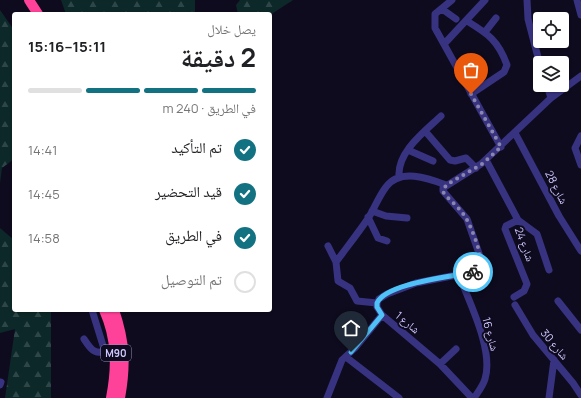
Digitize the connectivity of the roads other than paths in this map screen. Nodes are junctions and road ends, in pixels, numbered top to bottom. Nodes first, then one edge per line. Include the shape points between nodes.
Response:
1 (22, 0) edge
2 (29, 0) edge
3 (452, 0) edge
4 (486, 0) edge
5 (527, 0) edge
6 (576, 0) edge
7 (442, 9) junction
8 (29, 12) edge
9 (37, 12) edge
10 (581, 15) edge
11 (496, 18) dead end
12 (456, 19) dead end
13 (467, 21) junction
14 (485, 32) junction
15 (445, 43) junction
16 (538, 56) edge
17 (581, 76) edge
18 (549, 92) edge
19 (471, 94) junction
20 (551, 98) junction
21 (441, 116) dead end
22 (425, 132) junction
23 (515, 133) junction
24 (581, 136) edge
25 (501, 147) junction
26 (408, 150) junction
27 (486, 160) junction
28 (432, 161) dead end
29 (581, 165) edge
30 (476, 168) junction
31 (399, 177) junction
32 (446, 185) junction
33 (370, 214) junction
34 (407, 218) dead end
35 (518, 220) junction
36 (388, 240) dead end
37 (328, 246) dead end
38 (581, 251) edge
39 (336, 262) junction
40 (549, 270) dead end
41 (459, 275) junction
42 (514, 297) dead end
43 (558, 301) dead end
44 (377, 303) junction
45 (515, 305) dead end
46 (93, 312) edge
47 (105, 312) edge
48 (115, 312) edge
49 (382, 315) junction
50 (581, 330) edge
51 (84, 340) dead end
52 (456, 348) dead end
53 (105, 352) junction
54 (346, 357) junction
55 (554, 360) junction
56 (116, 364) junction
57 (440, 364) junction
58 (581, 395) edge
59 (111, 398) edge
60 (120, 398) edge
61 (326, 398) edge
62 (399, 398) edge
63 (473, 398) edge
64 (549, 398) edge

1 - 8 highway
2 - 9 highway
3 - 7 street
4 - 13 street
5 - 16 street via 528,19
6 - 10 street
7 - 12 street
7 - 15 street via 435,14 434,24
11 - 14 street
13 - 14 street
13 - 15 street
14 - 19 street via 494,40 507,65 506,69
15 - 19 street
17 - 20 street
18 - 20 street
19 - 25 street
20 - 23 street
21 - 22 street
22 - 26 street
22 - 30 street via 450,160 466,158
23 - 25 street
23 - 38 street, شارع 28 via 559,216
24 - 29 street via 575,148
25 - 27 street
26 - 28 street
26 - 31 street via 399,164
27 - 30 street
27 - 35 street, شارع 24
30 - 32 street
31 - 32 street via 426,178
31 - 33 street via 386,186
32 - 41 street via 443,192 467,219 482,262 481,268 475,272
33 - 34 street
33 - 36 street via 378,238
33 - 39 street
35 - 40 street via 537,234
35 - 42 street, شارع 24 via 506,226 506,229 527,284 524,291
37 - 39 street
39 - 44 street via 338,281 350,288 357,301
41 - 44 street via 416,283 382,297
41 - 63 street, شارع 16 via 486,357 485,378
43 - 50 street
44 - 49 street, شارع 1
45 - 55 street, شارع 30 via 533,335
46 - 53 street
47 - 56 highway, M90 via 113,338
48 - 60 highway, M90 via 124,349 124,375
49 - 54 street
49 - 57 street, شارع 1
51 - 53 street via 92,351
52 - 57 street
53 - 56 street
54 - 61 street via 340,364
54 - 62 street
55 - 58 street, شارع 30
55 - 64 street
56 - 59 highway, M90
57 - 63 street, شارع 1

